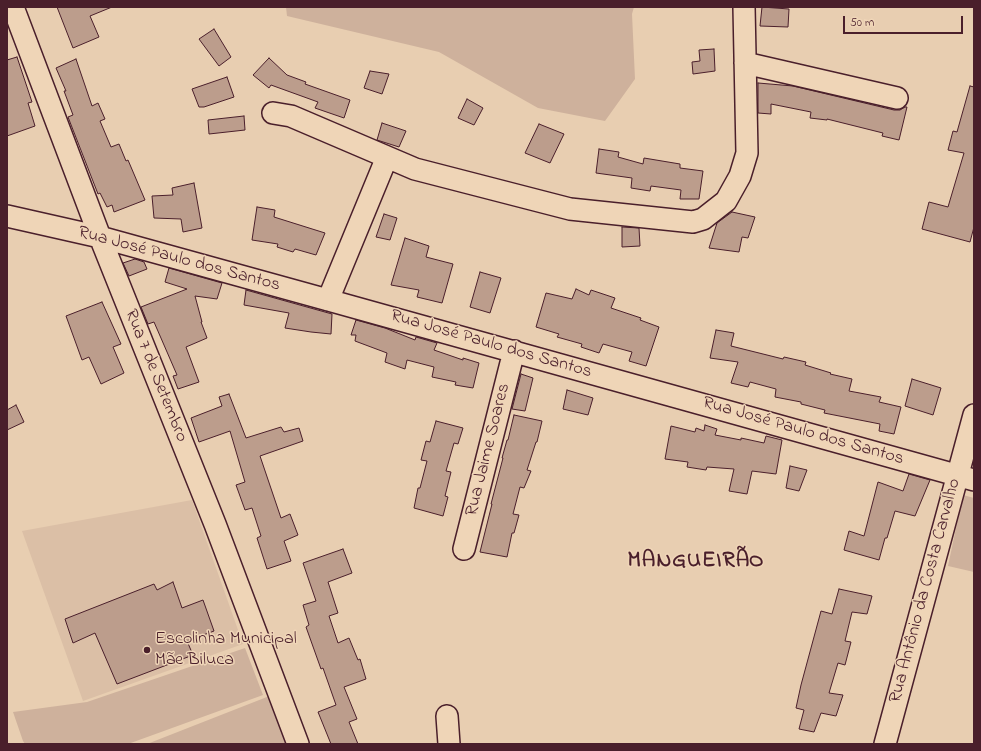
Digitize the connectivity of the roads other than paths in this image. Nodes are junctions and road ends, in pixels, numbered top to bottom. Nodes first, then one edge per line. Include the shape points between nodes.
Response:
1 (13, 7) edge
2 (744, 7) edge
3 (745, 63) junction
4 (898, 98) dead end
5 (273, 113) dead end
6 (387, 157) junction
7 (7, 216) edge
8 (100, 238) junction
9 (328, 300) junction
10 (514, 351) junction
11 (974, 415) edge
12 (966, 478) edge
13 (464, 549) dead end
14 (447, 716) dead end
15 (298, 744) edge
16 (449, 744) edge
17 (885, 744) edge

1 - 8 street, Rua 7 de Setembro
2 - 3 street
3 - 4 street
3 - 6 street via 747,153 740,176 726,201 703,219 694,222 570,209 415,169
5 - 6 street via 291,116
6 - 9 street
7 - 8 street, Rua José Paulo dos Santos
8 - 9 street, Rua José Paulo dos Santos
8 - 15 street, Rua 7 de Setembro via 215,524
9 - 10 street, Rua José Paulo dos Santos
10 - 12 street, Rua José Paulo dos Santos
10 - 13 street, Rua Jaime Soares
11 - 12 street, Rua Antônio da Costa Carvalho
12 - 17 street, Rua Antônio da Costa Carvalho
14 - 16 street

